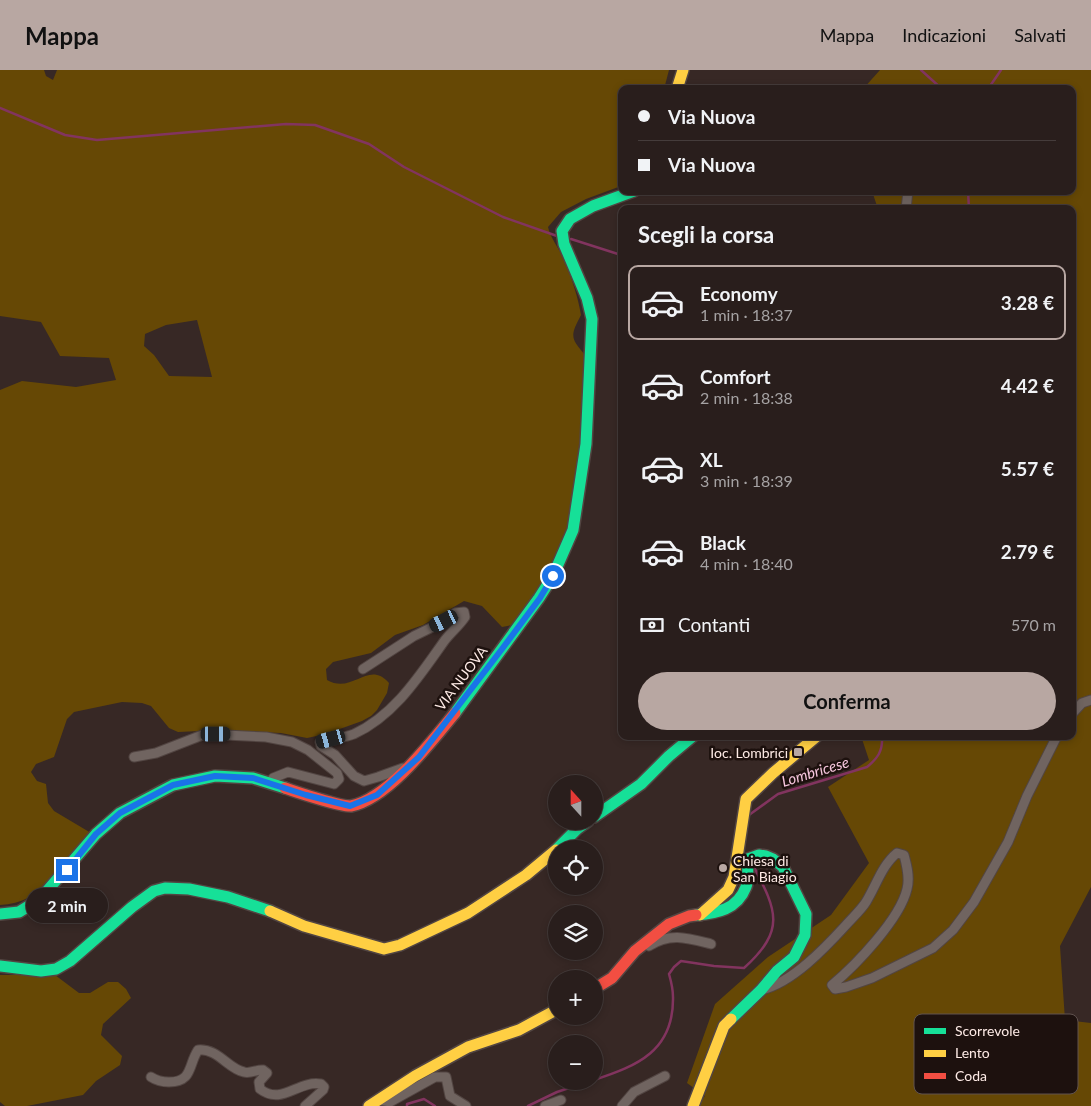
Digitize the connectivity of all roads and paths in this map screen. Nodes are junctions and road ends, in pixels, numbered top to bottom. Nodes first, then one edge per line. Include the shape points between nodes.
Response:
1 (684, 70) edge
2 (678, 85) edge
3 (623, 195) edge
4 (363, 669) dead end
5 (1091, 700) edge
6 (1076, 710) edge
7 (688, 740) edge
8 (812, 740) edge
9 (1056, 740) edge
10 (134, 757) dead end
11 (414, 762) junction
12 (270, 783) junction
13 (603, 811) edge
14 (576, 830) edge
15 (566, 840) edge
16 (548, 857) edge
17 (0, 914) edge
18 (700, 914) junction
19 (710, 944) dead end
20 (635, 951) junction
21 (0, 966) edge
22 (603, 984) edge
23 (761, 990) junction
24 (548, 1014) edge
25 (665, 1076) dead end
26 (150, 1077) dead end
27 (561, 1100) dead end
28 (374, 1103) edge
29 (305, 1106) edge
30 (466, 1106) edge
31 (545, 1106) edge
32 (622, 1106) edge
33 (693, 1106) edge

1 - 2 street
3 - 11 street, VIA NUOVA via 570,219 562,231 592,319 586,444 573,530 540,598
4 - 11 street via 414,636 455,613 464,612 460,625 417,680 388,709 353,734 320,742 354,776 364,781
5 - 6 street via 1082,703
7 - 13 street via 641,784
8 - 18 street via 746,799 731,886
9 - 23 street via 1008,842 974,902 953,930 933,948 872,978 835,989 832,985 882,934 901,905 908,888 908,869 904,855 897,853 886,865 865,903 818,955 771,988
10 - 12 street via 156,753 205,734 266,737 292,742 308,750 337,773 339,779 334,784 288,772 273,778
11 - 12 street, VIA NUOVA via 377,795 350,806
12 - 17 street, VIA NUOVA via 253,778 215,776 173,785 120,813 96,834 40,899 19,912
14 - 15 street
16 - 21 street via 468,913 384,949 304,926 228,897 165,888 154,891 132,907 70,961 56,969 40,971
18 - 20 street via 669,924
18 - 23 street via 720,912 735,903 746,887 753,857 773,859 783,867 806,914 806,935 794,956
19 - 20 street via 672,937
20 - 22 street via 612,978
23 - 33 street via 724,1026
24 - 28 street via 519,1030 468,1047
25 - 32 street via 634,1092
26 - 29 street via 159,1082 176,1082 185,1078 198,1050 203,1049 243,1072 263,1070 266,1073 259,1082 260,1089 271,1096 321,1084 323,1090
27 - 31 street
28 - 30 street via 390,1102 435,1077 446,1077 450,1096

